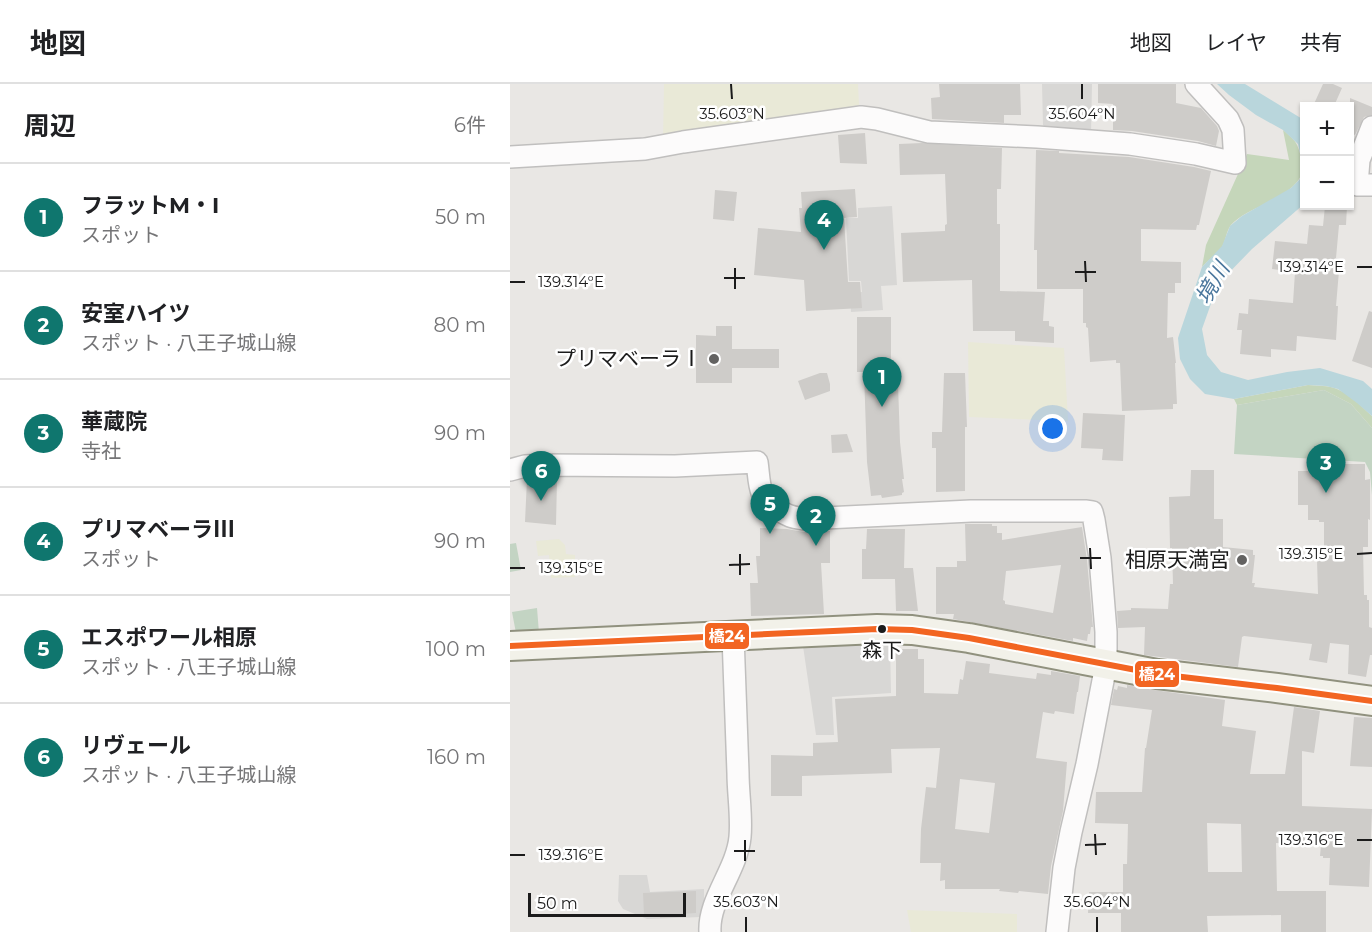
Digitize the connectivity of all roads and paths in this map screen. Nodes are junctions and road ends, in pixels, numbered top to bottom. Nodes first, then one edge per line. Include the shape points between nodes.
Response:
1 (1196, 84) edge
2 (1372, 127) edge
3 (510, 157) edge
4 (1372, 185) edge
5 (510, 470) edge
6 (733, 636) junction
7 (510, 646) edge
8 (1106, 664) junction
9 (1372, 701) edge
10 (710, 932) edge
11 (1057, 932) edge

1 - 3 street via 1228,119 1233,130 1235,163 1130,144 929,132 861,117 645,149
2 - 4 street via 1357,174 1357,185
5 - 8 street via 545,465 757,462 764,500 790,517 804,519 971,511 1092,512 1102,581
6 - 7 main road
6 - 8 main road via 912,630
6 - 10 street via 740,838 711,915
8 - 9 main road
8 - 11 street via 1071,832

